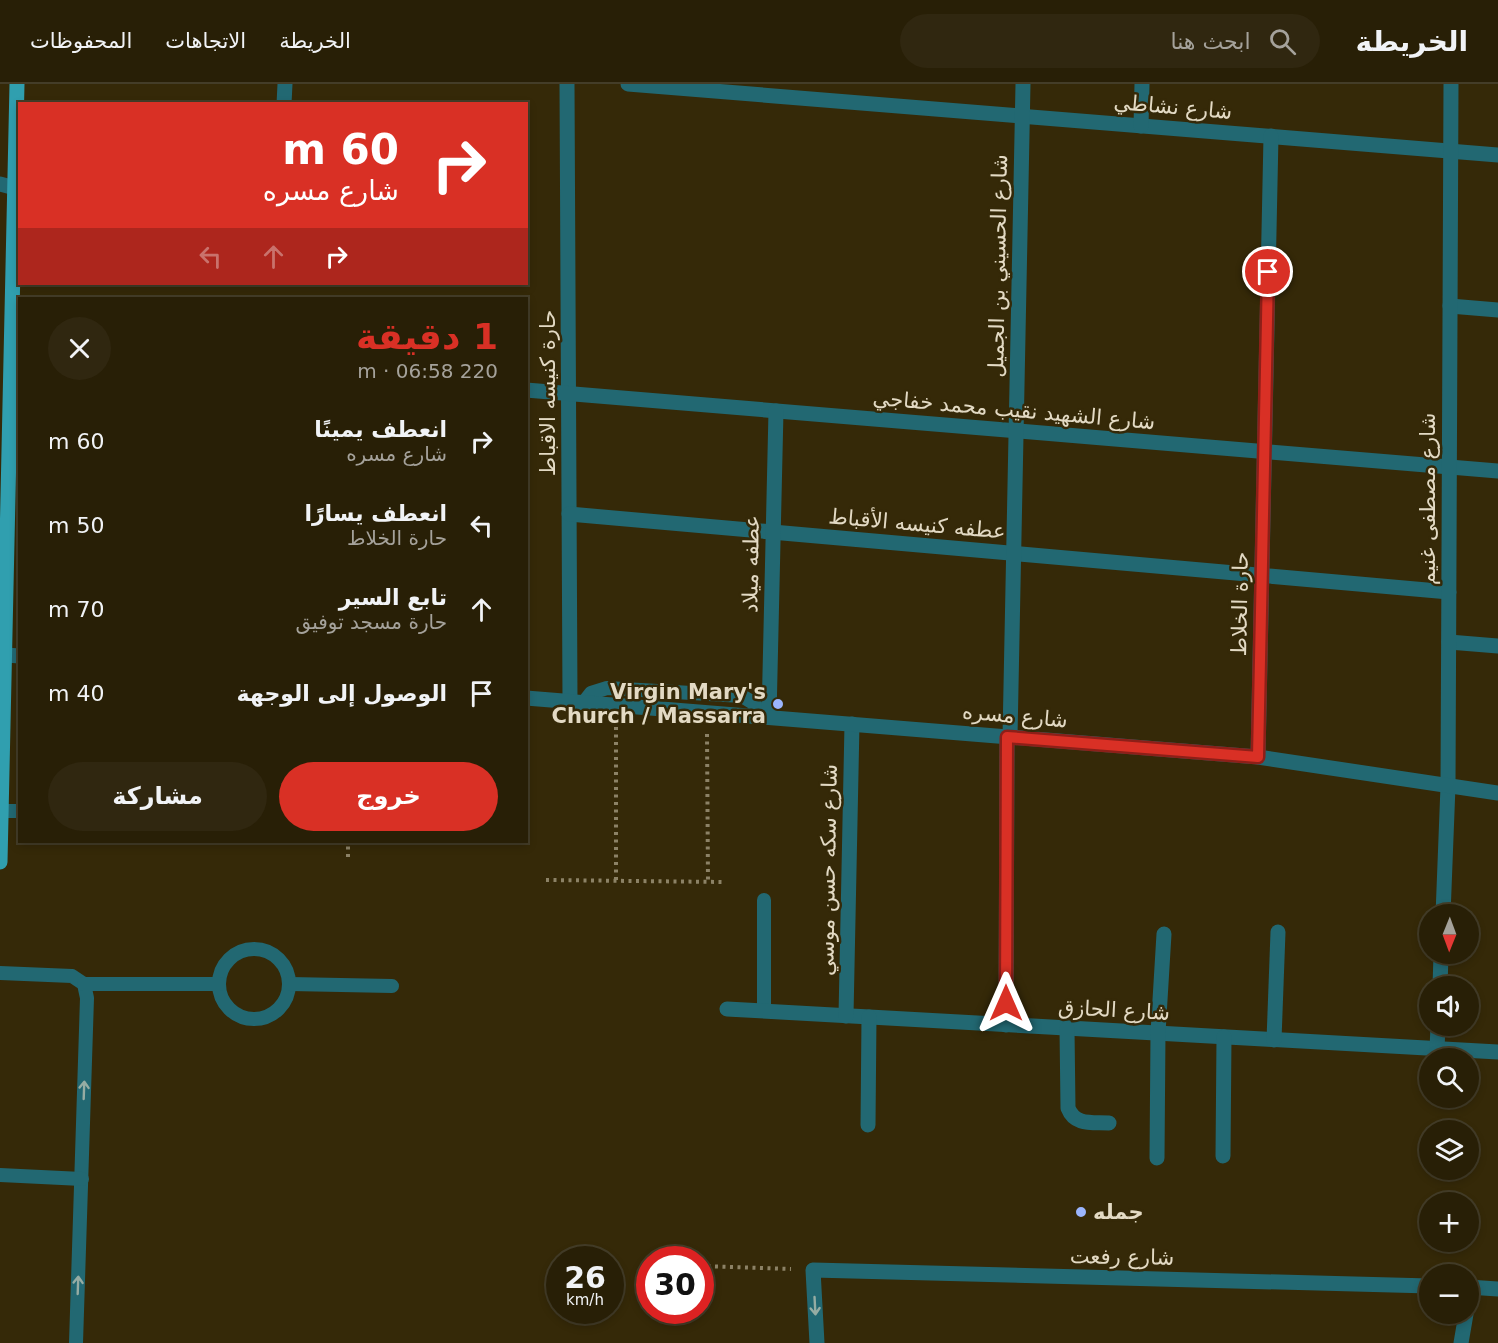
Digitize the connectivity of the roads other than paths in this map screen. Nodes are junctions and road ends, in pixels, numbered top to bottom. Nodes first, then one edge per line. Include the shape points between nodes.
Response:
1 (17, 84) edge
2 (285, 84) edge
3 (567, 84) edge
4 (628, 84) edge
5 (1023, 84) edge
6 (1142, 84) edge
7 (1451, 84) edge
8 (657, 85) edge
9 (721, 88) edge
10 (789, 90) edge
11 (284, 102) edge
12 (1023, 116) junction
13 (1141, 126) junction
14 (1271, 136) junction
15 (1450, 151) junction
16 (1498, 155) edge
17 (0, 184) edge
18 (15, 188) junction
19 (1450, 306) junction
20 (1498, 310) edge
21 (16, 347) edge
22 (6, 382) edge
23 (528, 390) edge
24 (569, 394) junction
25 (776, 411) junction
26 (1015, 431) junction
27 (1263, 452) junction
28 (1450, 467) junction
29 (1498, 471) edge
30 (569, 514) junction
31 (773, 532) junction
32 (1014, 553) junction
33 (1261, 575) junction
34 (1449, 592) junction
35 (1449, 642) junction
36 (1498, 646) edge
37 (13, 656) edge
38 (3, 674) edge
39 (528, 698) edge
40 (577, 702) junction
41 (765, 717) junction
42 (852, 724) junction
43 (1009, 737) junction
44 (1258, 757) junction
45 (2, 779) edge
46 (1448, 786) junction
47 (1498, 793) edge
48 (2, 811) junction
49 (18, 811) edge
50 (0, 862) edge
51 (764, 900) dead end
52 (1443, 904) edge
53 (1278, 933) dead end
54 (1164, 934) dead end
55 (0, 973) edge
56 (84, 984) junction
57 (219, 984) junction
58 (290, 984) junction
59 (392, 986) dead end
60 (728, 1009) dead end
61 (764, 1011) junction
62 (846, 1016) junction
63 (869, 1017) junction
64 (1006, 1025) junction
65 (1067, 1029) junction
66 (1158, 1033) junction
67 (1224, 1037) junction
68 (1274, 1040) junction
69 (1419, 1048) edge
70 (1479, 1051) edge
71 (1498, 1052) edge
72 (1109, 1123) dead end
73 (868, 1125) dead end
74 (1223, 1156) dead end
75 (1157, 1158) dead end
76 (0, 1175) edge
77 (82, 1179) junction
78 (1419, 1286) edge
79 (1498, 1288) edge
80 (1479, 1289) edge
81 (1464, 1324) edge
82 (76, 1343) edge
83 (817, 1343) edge
84 (1461, 1343) edge

1 - 18 main road
2 - 11 street
3 - 24 street, حارة كنيسه الاقباط
4 - 8 street, شارع نشاطي
5 - 12 street, شارع الحسيني بن الجميل
6 - 13 street
7 - 15 street, شارع مصطفى غنيم
8 - 9 street, شارع نشاطي
9 - 10 street, شارع نشاطي
10 - 12 street, شارع نشاطي
12 - 13 street, شارع نشاطي
12 - 26 street, شارع الحسيني بن الجميل
13 - 14 street, شارع نشاطي
14 - 15 street, شارع نشاطي
14 - 27 street, حارة الخلاط
15 - 16 street, شارع نشاطي
15 - 19 street, شارع مصطفى غنيم
17 - 18 street
18 - 21 main road
19 - 20 street
19 - 28 street, شارع مصطفى غنيم
21 - 22 main road
22 - 37 main road
23 - 24 street, شارع الشهيد نقيب محمد خفاجي
24 - 25 street, شارع الشهيد نقيب محمد خفاجي
24 - 30 street, حارة كنيسه الاقباط
25 - 26 street, شارع الشهيد نقيب محمد خفاجي
25 - 31 street, عطفه ميلاد
26 - 27 street, شارع الشهيد نقيب محمد خفاجي
26 - 32 street, شارع الحسيني بن الجميل
27 - 28 street, شارع الشهيد نقيب محمد خفاجي
27 - 33 street, حارة الخلاط
28 - 29 street, شارع الشهيد نقيب محمد خفاجي
28 - 34 street, شارع مصطفى غنيم
30 - 31 street, عطفه كنيسه الأقباط
30 - 40 street, حارة كنيسه الاقباط
31 - 32 street, عطفه كنيسه الأقباط
31 - 41 street, عطفه ميلاد
32 - 33 street, عطفه كنيسه الأقباط
32 - 43 street, شارع الحسيني بن الجميل
33 - 34 street, عطفه كنيسه الأقباط
33 - 44 street, حارة الخلاط
34 - 35 street, شارع مصطفى غنيم
35 - 36 street
35 - 46 street, شارع مصطفى غنيم
37 - 38 main road
38 - 45 main road
39 - 40 street, شارع مسره
40 - 41 street, شارع مسره
40 - 41 lane via 607,688 742,696
41 - 42 street, شارع مسره
42 - 43 street, شارع مسره
42 - 62 street, شارع سكه حسن موسي
43 - 44 street, شارع مسره
43 - 64 street, شارع الحسيني بن الجميل
44 - 46 street, شارع مسره
45 - 48 main road
46 - 47 street, شارع مسره
46 - 52 street, شارع مصطفى غنيم
48 - 49 lane
48 - 50 main road
51 - 61 lane
53 - 68 street
54 - 66 street
55 - 56 lane via 72,976
56 - 57 lane
77 -> 56 lane via 87,998
57 - 58 lane via 226,1005 254,1020 275,1013 288,995
57 - 58 lane via 225,963 234,955 255,948 266,950 284,963
58 - 59 lane
60 - 61 street, شارع الحازق
61 - 62 street, شارع الحازق
62 - 63 street, شارع الحازق
63 - 64 street, شارع الحازق
63 - 73 street
64 - 65 street, شارع الحازق
65 - 66 street, شارع الحازق
65 - 72 street via 1071,1116 1078,1121
66 - 67 street, شارع الحازق
66 - 75 street
67 - 68 street, شارع الحازق
67 - 74 street
68 - 69 street, شارع الحازق
70 - 71 street, شارع الحازق
76 - 77 lane
82 -> 77 lane
78 -> 83 street, شارع رفعت via 813,1270
79 - 80 street
81 - 84 street

